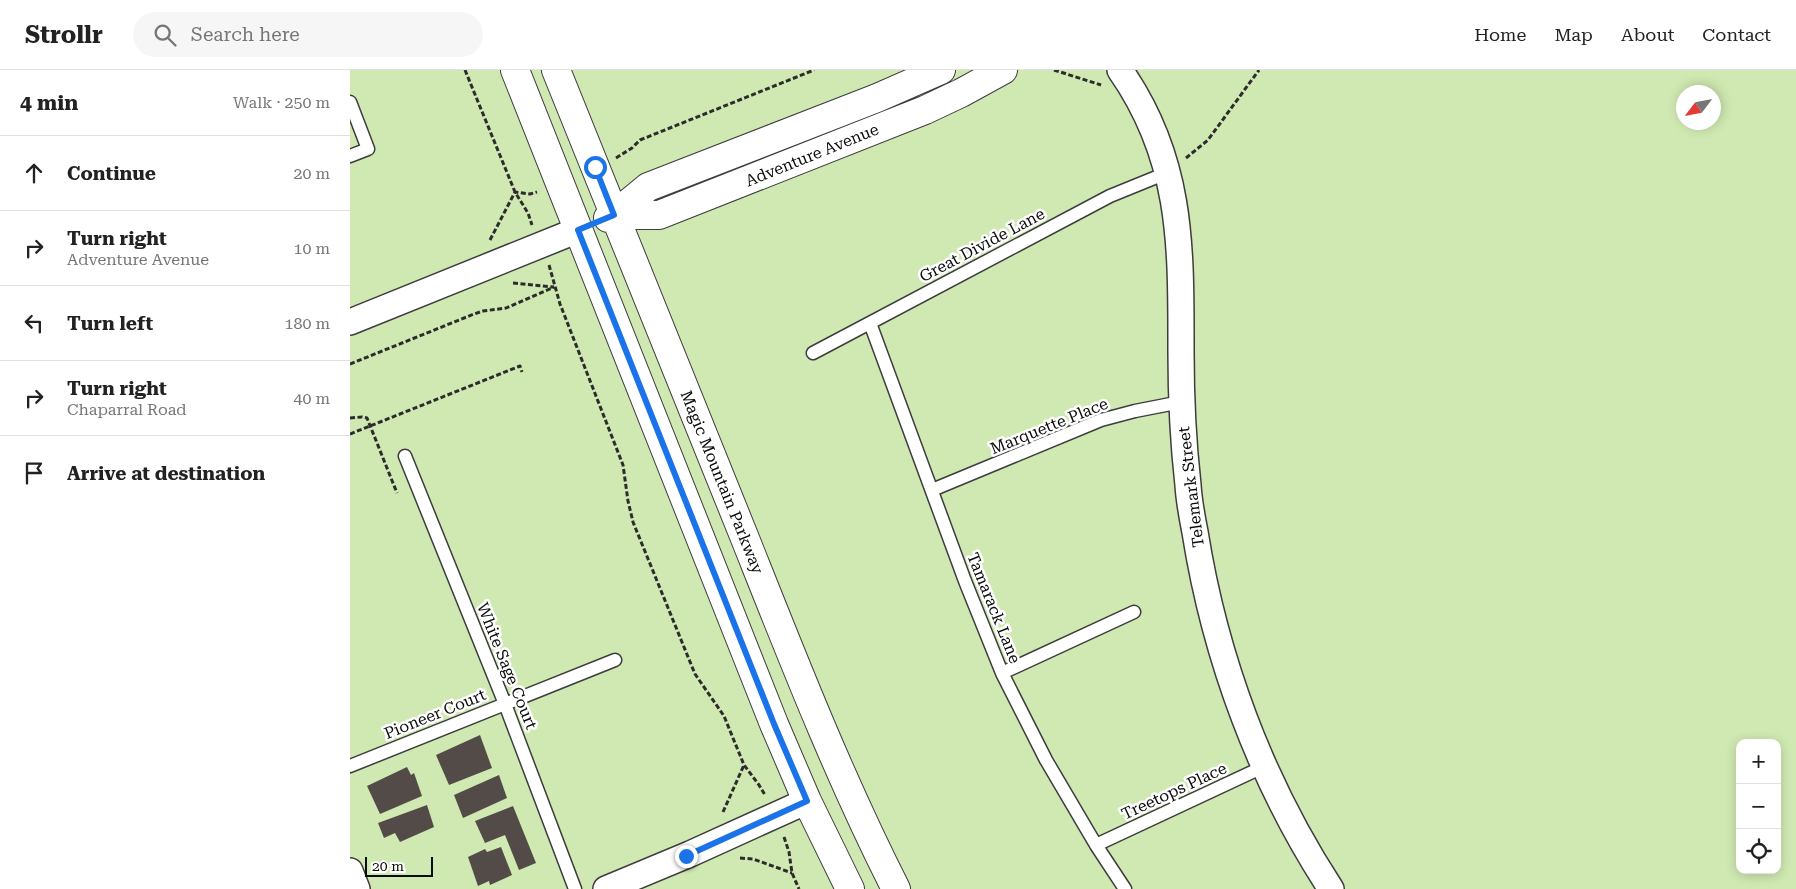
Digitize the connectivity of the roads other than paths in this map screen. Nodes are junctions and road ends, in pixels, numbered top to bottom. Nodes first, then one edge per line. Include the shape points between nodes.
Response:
1 (515, 70) edge
2 (556, 70) edge
3 (941, 70) edge
4 (1003, 70) edge
5 (1120, 70) edge
6 (350, 102) edge
7 (350, 156) edge
8 (1168, 172) junction
9 (614, 215) junction
10 (578, 230) junction
11 (350, 322) edge
12 (870, 323) junction
13 (813, 353) dead end
14 (1181, 402) junction
15 (405, 456) dead end
16 (932, 490) junction
17 (1134, 612) dead end
18 (615, 660) dead end
19 (1002, 672) junction
20 (505, 704) junction
21 (350, 766) edge
22 (1265, 766) junction
23 (807, 801) junction
24 (1096, 845) junction
25 (350, 871) edge
26 (357, 889) edge
27 (575, 889) edge
28 (606, 889) edge
29 (850, 889) edge
30 (896, 889) edge
31 (1125, 889) edge
32 (1331, 889) edge

1 - 10 street
2 - 9 street, Magic Mountain Parkway
3 - 9 street, Adventure Avenue via 878,98 648,187
4 - 9 street, Adventure Avenue via 925,110 659,215
5 - 8 street, Telemark Street via 1137,96
6 - 7 lane via 368,149
8 - 12 lane, Great Divide Lane via 1110,196
8 - 14 street, Telemark Street via 1179,233
9 - 10 street, Adventure Avenue
9 - 30 street, Magic Mountain Parkway via 829,747
10 - 11 street, Adventure Avenue
10 - 23 street
12 - 13 lane, Great Divide Lane
12 - 16 lane, Tamarack Lane
14 - 16 lane, Marquette Place via 1102,420
14 - 22 street, Telemark Street via 1188,488 1202,578 1223,658
15 - 20 lane, White Sage Court
16 - 19 lane, Tamarack Lane
17 - 19 lane
18 - 20 lane, Pioneer Court
19 - 24 lane, Tamarack Lane via 1046,760
20 - 21 lane, Pioneer Court
20 - 27 lane, White Sage Court
22 - 24 lane, Treetops Place
22 - 32 street, Telemark Street via 1285,810
23 - 28 street
23 - 29 street
24 - 31 lane, Tamarack Lane
25 - 26 street

